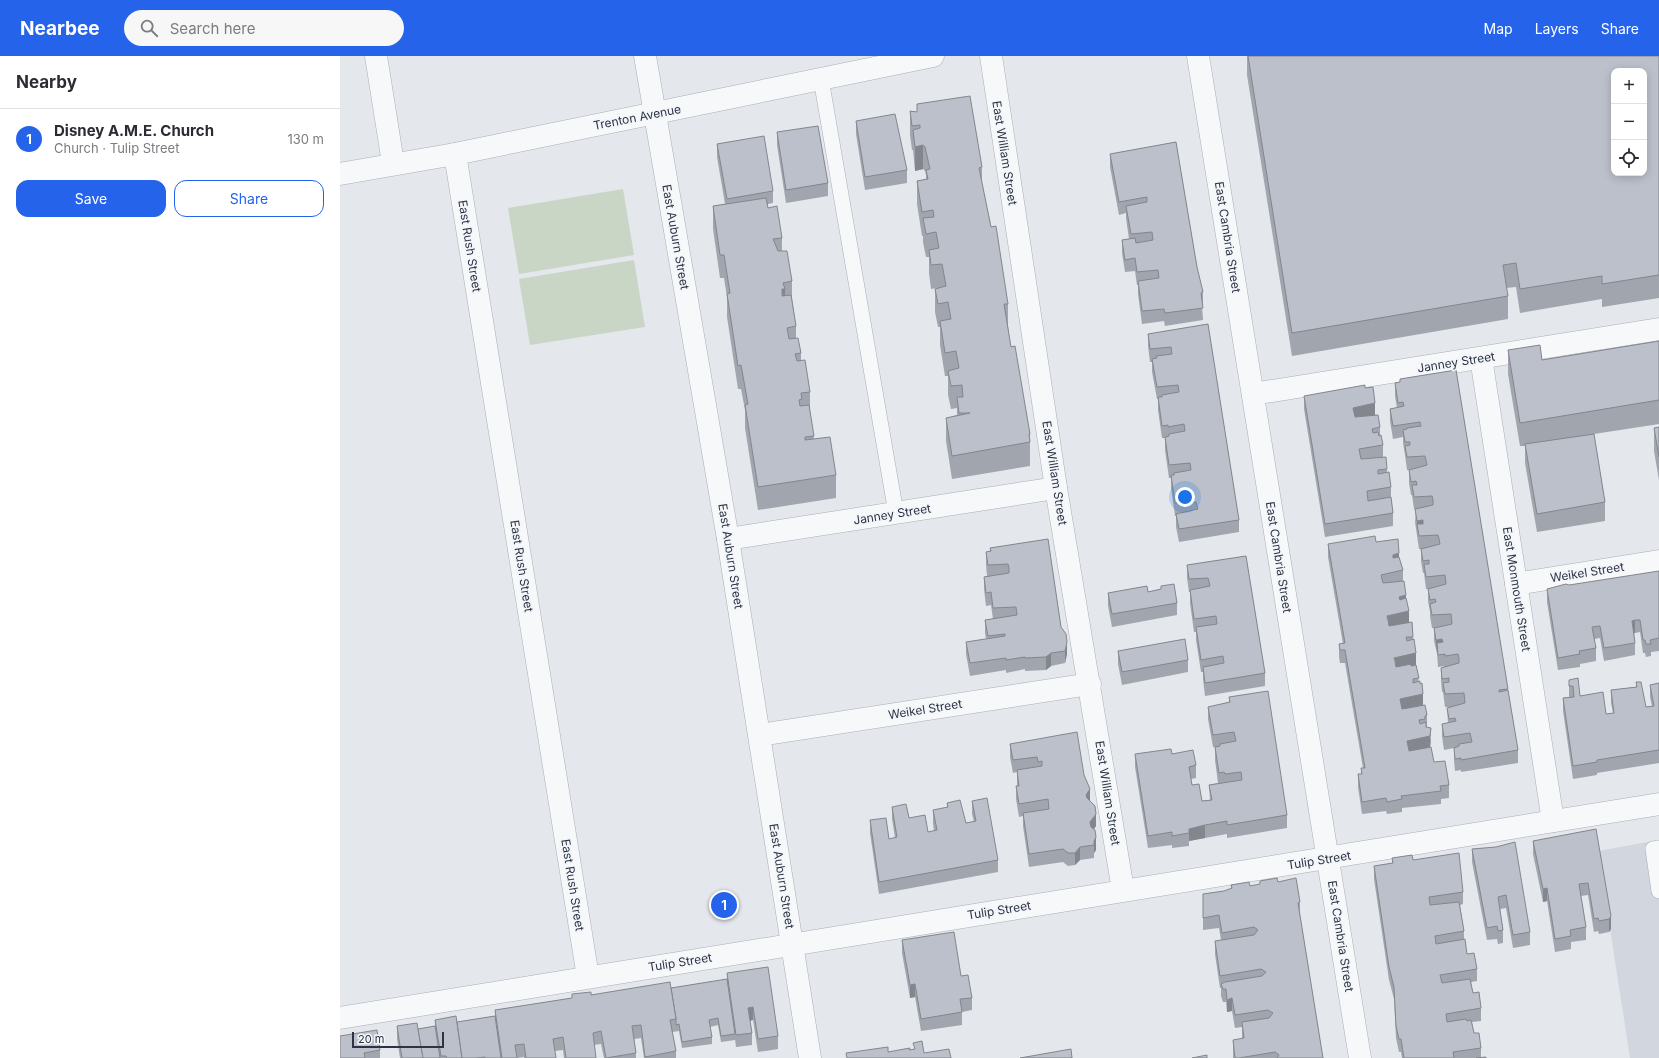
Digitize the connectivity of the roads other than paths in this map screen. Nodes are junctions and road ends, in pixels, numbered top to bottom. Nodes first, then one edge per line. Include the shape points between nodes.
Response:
1 (376, 56) edge
2 (645, 56) edge
3 (991, 56) edge
4 (1198, 56) edge
5 (925, 57) edge
6 (821, 79) junction
7 (655, 114) junction
8 (455, 154) junction
9 (393, 163) junction
10 (340, 174) edge
11 (1659, 329) edge
12 (1481, 358) junction
13 (1253, 394) junction
14 (1056, 488) junction
15 (896, 513) junction
16 (728, 539) junction
17 (1659, 561) edge
18 (1516, 584) junction
19 (1090, 684) junction
20 (760, 735) junction
21 (1659, 804) edge
22 (1554, 821) junction
23 (1659, 848) edge
24 (1328, 859) junction
25 (1123, 890) junction
26 (1659, 891) edge
27 (792, 944) junction
28 (588, 977) junction
29 (340, 1018) edge
30 (810, 1058) edge
31 (1360, 1058) edge

1 - 9 street
2 - 7 street, East Auburn Street
3 - 14 street, East William Street
4 - 13 street, East Cambria Street
5 - 6 street, Trenton Avenue
6 - 7 street, Trenton Avenue
6 - 15 lane
7 - 8 street, Trenton Avenue
7 - 16 street, East Auburn Street
8 - 9 street, Trenton Avenue
8 - 28 street, East Rush Street
9 - 10 street, Trenton Avenue
11 - 12 street, Janney Street
12 - 13 street, Janney Street
12 - 18 street, East Monmouth Street
13 - 24 street, East Cambria Street
14 - 15 street, Janney Street
14 - 19 street, East William Street
15 - 16 street, Janney Street
16 - 20 street, East Auburn Street
17 - 18 street, Weikel Street
18 - 22 street, East Monmouth Street
19 - 20 street, Weikel Street
19 - 25 street, East William Street
20 - 27 street, East Auburn Street
21 - 22 street, Tulip Street
22 - 24 street, Tulip Street
23 - 26 lane via 1653,849
24 - 25 street, Tulip Street
24 - 31 street, East Cambria Street
25 - 27 street, Tulip Street
27 - 28 street, Tulip Street
27 - 30 street, East Auburn Street
28 - 29 street, Tulip Street

